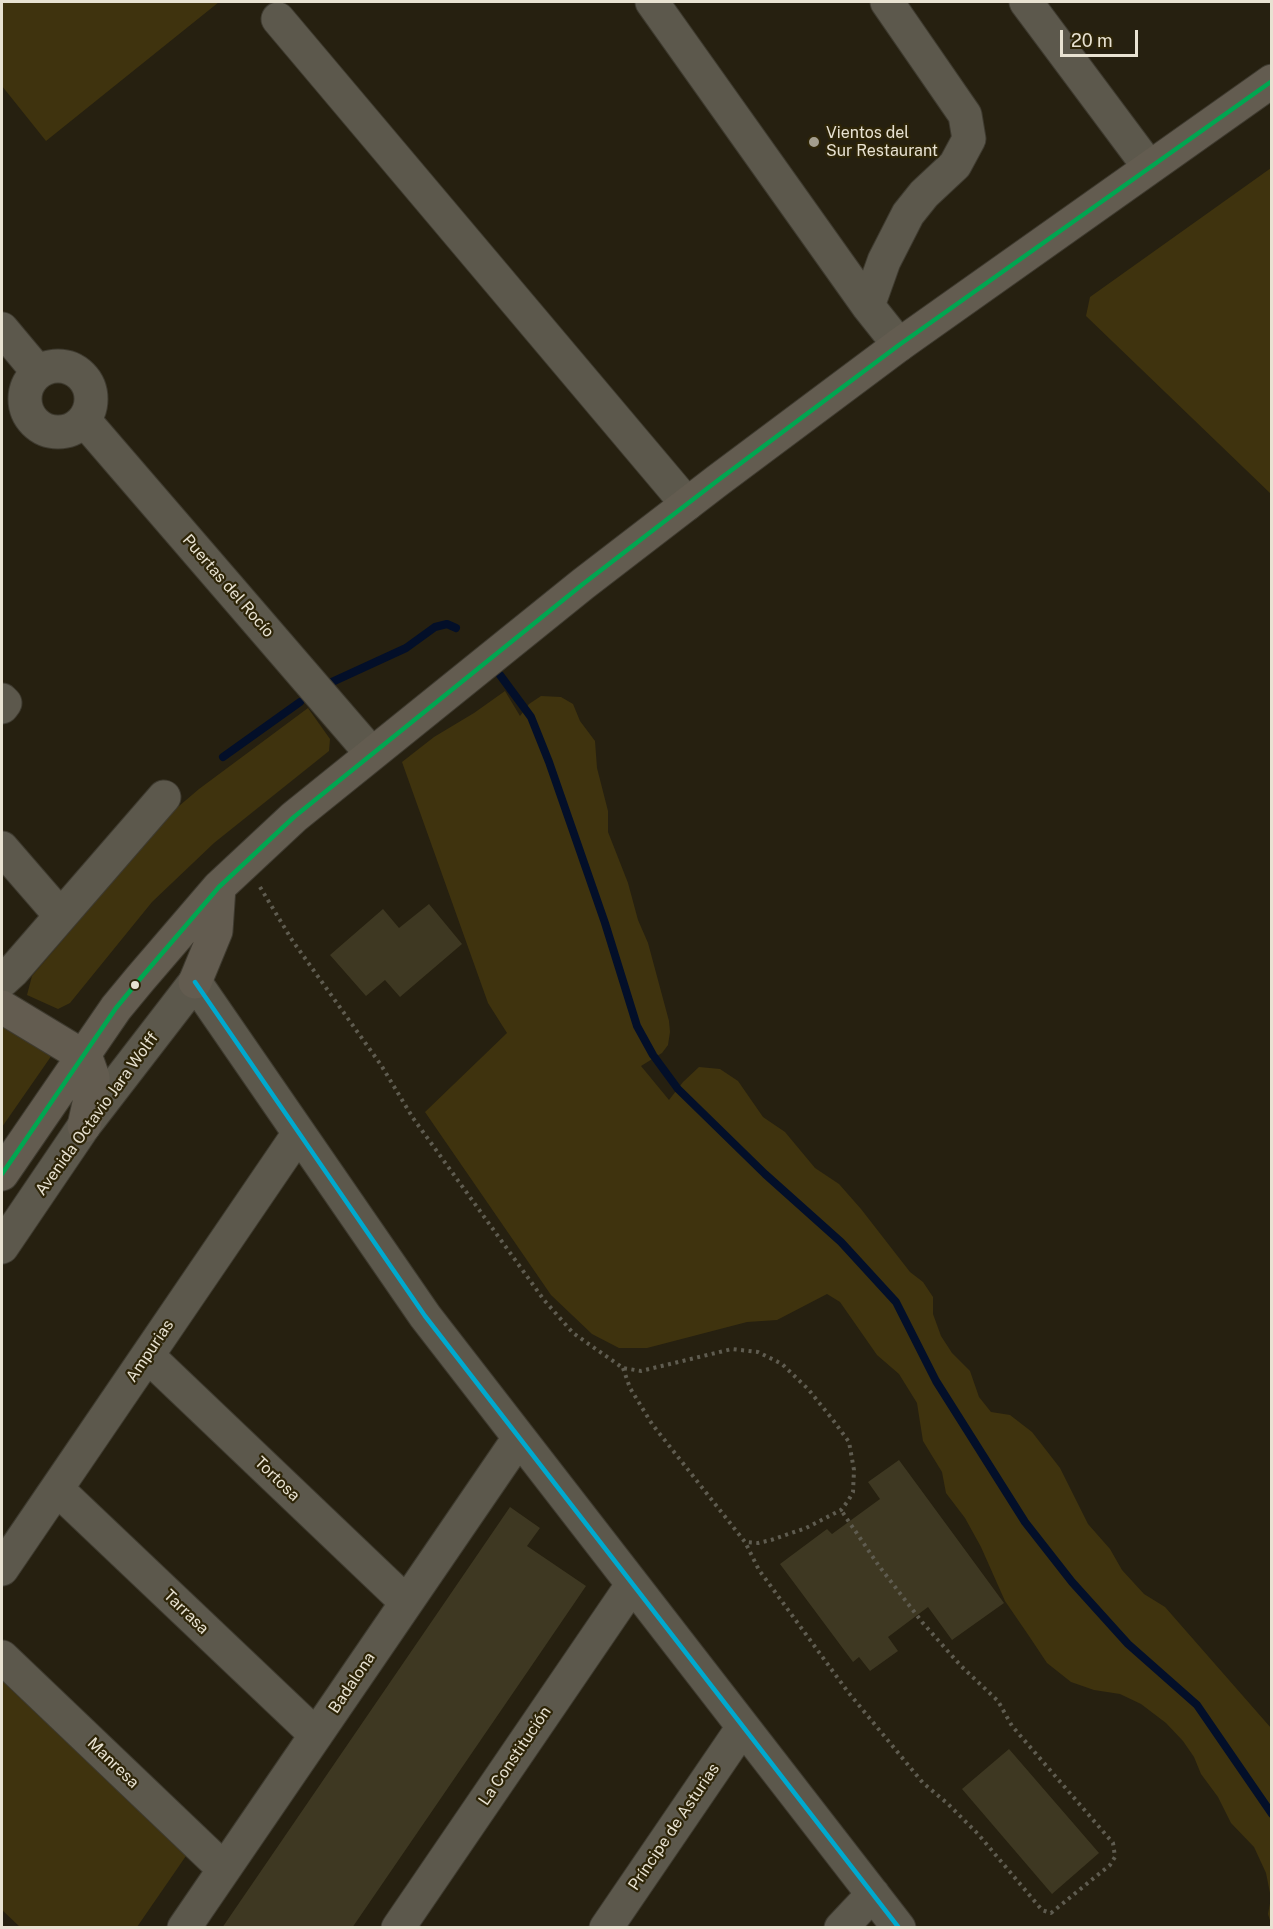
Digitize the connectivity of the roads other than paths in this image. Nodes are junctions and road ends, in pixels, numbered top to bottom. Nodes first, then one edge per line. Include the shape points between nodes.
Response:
1 (652, 2) edge
2 (887, 2) edge
3 (1026, 2) edge
4 (278, 19) dead end
5 (1272, 81) edge
6 (1149, 167) junction
7 (868, 306) junction
8 (2, 329) edge
9 (899, 345) junction
10 (38, 372) junction
11 (84, 420) junction
12 (687, 504) junction
13 (2, 700) edge
14 (2, 707) edge
15 (371, 753) junction
16 (164, 798) dead end
17 (2, 848) edge
18 (219, 887) junction
19 (60, 915) junction
20 (2, 981) edge
21 (195, 982) junction
22 (2, 1007) edge
23 (83, 1056) junction
24 (84, 1126) junction
25 (299, 1133) junction
26 (2, 1174) edge
27 (2, 1247) edge
28 (148, 1356) junction
29 (519, 1438) junction
30 (57, 1489) junction
31 (2, 1569) edge
32 (632, 1585) junction
33 (406, 1602) junction
34 (2, 1657) edge
35 (743, 1727) junction
36 (316, 1735) junction
37 (225, 1869) junction
38 (873, 1894) junction
39 (184, 1928) edge
40 (398, 1928) edge
41 (606, 1928) edge
42 (841, 1928) edge
43 (899, 1928) edge

1 - 7 street
2 - 7 street via 965,115 969,139 955,165 908,214 884,261
3 - 6 street
4 - 12 street
5 - 6 main road
6 - 9 main road
7 - 9 street
8 - 10 street
9 - 12 main road
10 - 11 street via 63,367 84,380 90,404
10 - 11 street via 30,381 24,402 33,423 43,429 65,432
11 - 15 street, Puertas del Rocío
12 - 15 main road
13 - 14 street
15 - 18 main road
16 - 19 street
17 - 19 street
18 - 21 main road via 216,931
18 - 23 main road via 122,1001
19 - 20 street
21 - 24 street, Avenida Octavio Jara Wolff
21 - 25 street
22 - 23 main road
23 - 24 main road via 93,1077
23 - 26 main road
24 - 27 street, Avenida Octavio Jara Wolff
25 - 28 street, Ampurias
25 - 29 street via 425,1316
28 - 30 street, Ampurias
28 - 33 street, Tortosa
29 - 32 street
29 - 33 street, Badalona
30 - 31 street, Ampurias
30 - 36 street, Tarrasa
32 - 35 street
32 - 40 street, La Constitución
33 - 36 street, Badalona
34 - 37 street, Manresa
35 - 38 street
35 - 41 street, Príncipe de Asturias
36 - 37 street, Badalona
37 - 39 street, Badalona
38 - 42 street
38 - 43 street

